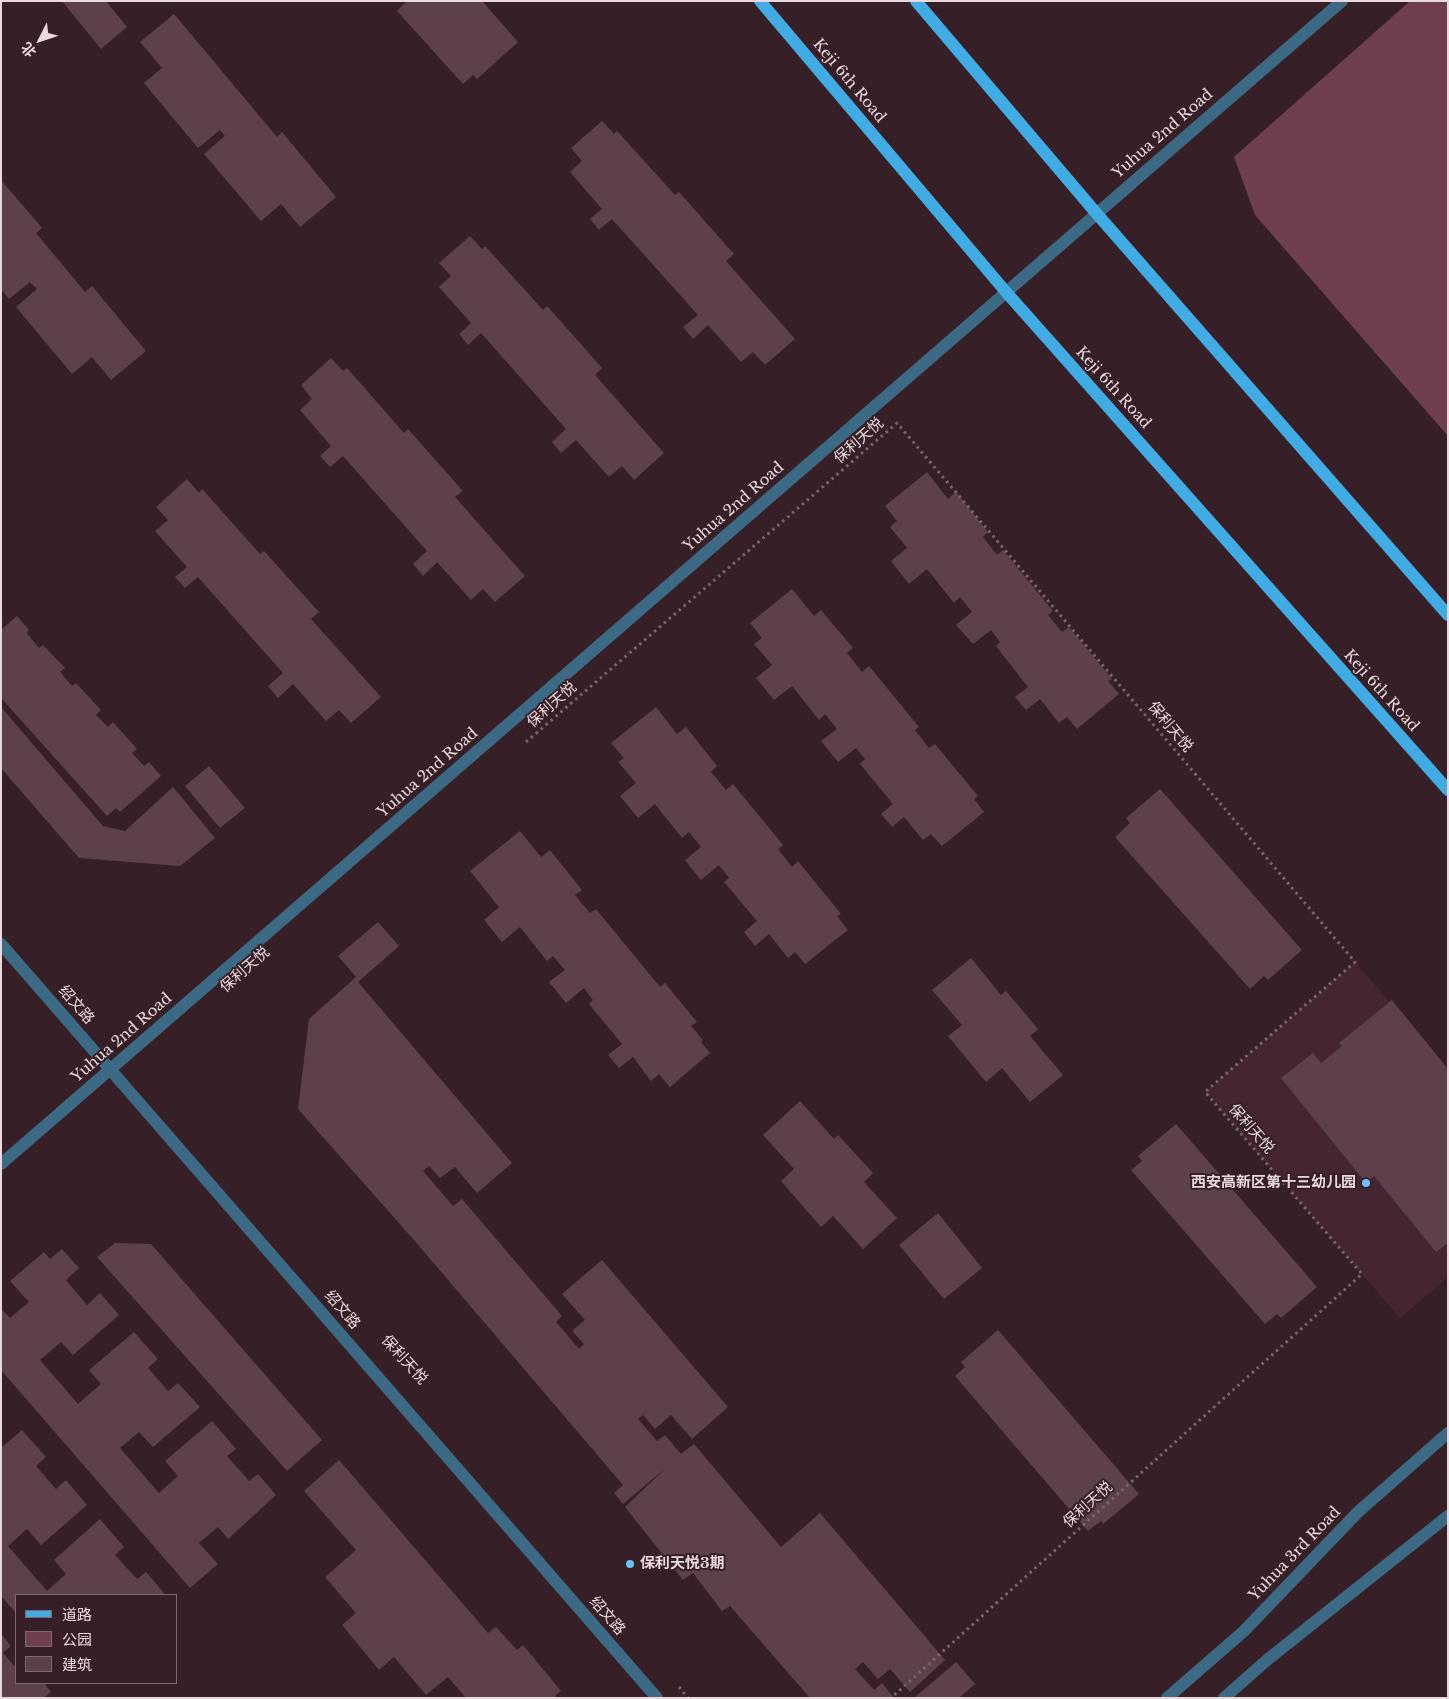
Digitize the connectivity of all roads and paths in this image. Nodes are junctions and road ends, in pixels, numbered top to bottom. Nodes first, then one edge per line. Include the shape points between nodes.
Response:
1 (760, 1) edge
2 (916, 1) edge
3 (1342, 1) edge
4 (1097, 214) junction
5 (1006, 292) junction
6 (1448, 615) edge
7 (521, 747) dead end
8 (1448, 790) edge
9 (1, 944) edge
10 (111, 1070) junction
11 (1, 1164) edge
12 (1448, 1433) edge
13 (1448, 1516) edge
14 (675, 1683) dead end
15 (657, 1698) edge
16 (688, 1698) edge
17 (891, 1698) edge
18 (1167, 1698) edge
19 (1224, 1698) edge

1 - 5 main road, Keji 6th Road
2 - 4 main road
3 - 4 street, Yuhua 2nd Road
4 - 5 street, Yuhua 2nd Road
4 - 6 main road
5 - 8 main road, Keji 6th Road
5 - 10 street, Yuhua 2nd Road
7 - 17 path, 保利天悦 via 897,423 1355,962 1205,1092 1362,1274
9 - 10 street, 绍文路
10 - 11 street, Yuhua 2nd Road
10 - 15 street, 绍文路
12 - 18 street, Yuhua 3rd Road via 1358,1512 1244,1631
13 - 19 street
14 - 16 path

